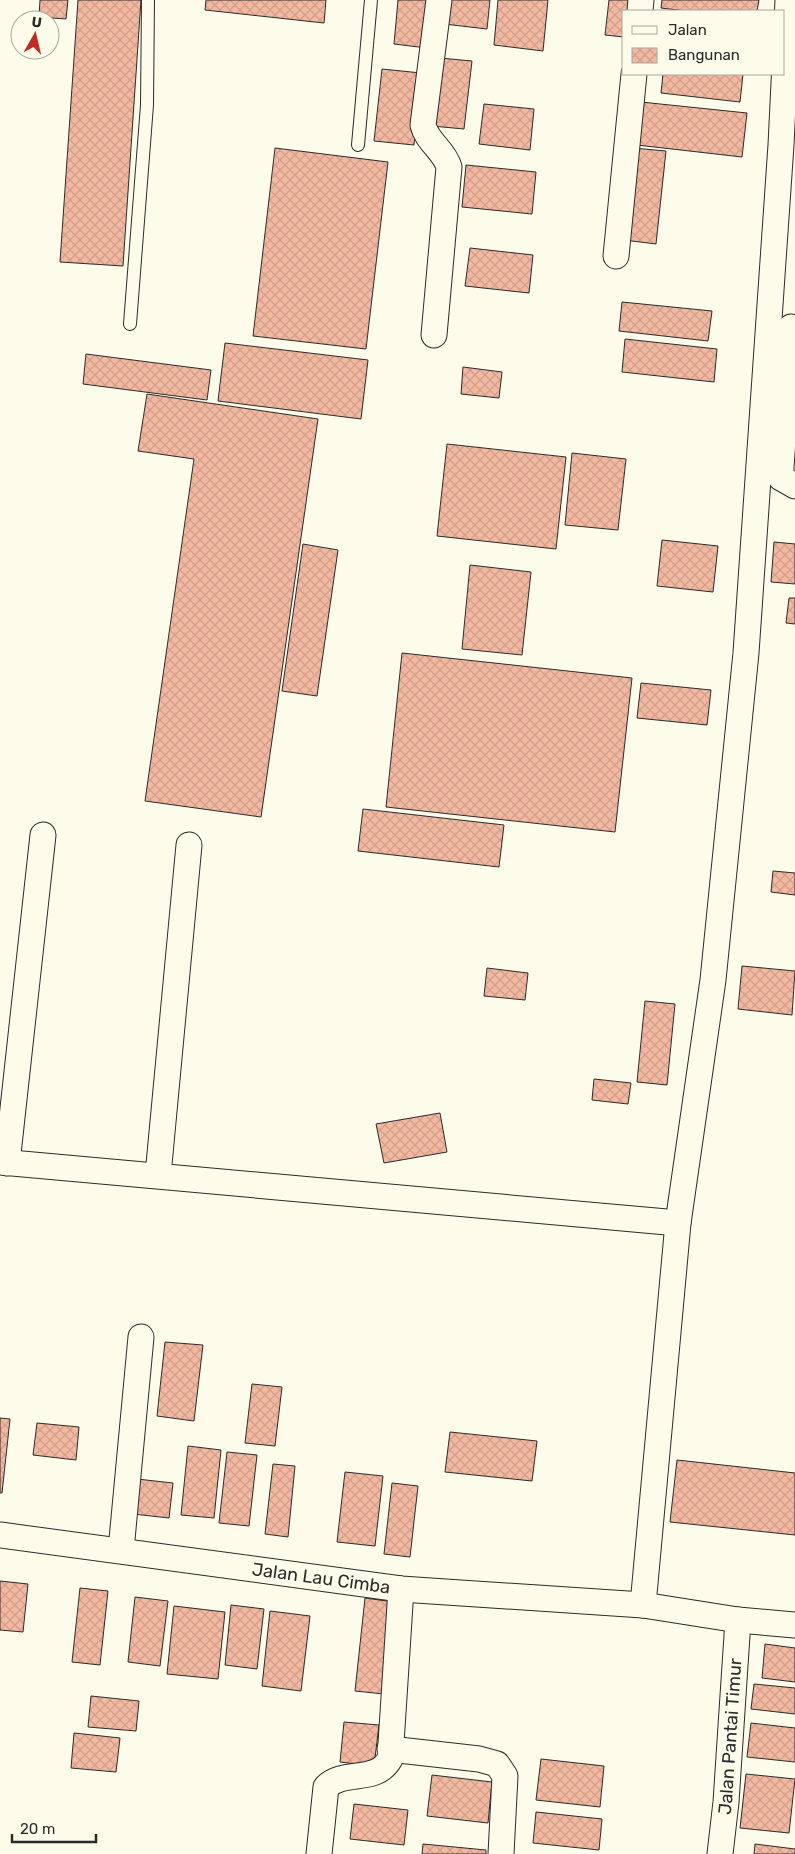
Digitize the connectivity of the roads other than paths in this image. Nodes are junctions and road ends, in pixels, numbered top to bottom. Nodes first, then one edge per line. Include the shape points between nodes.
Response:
1 (148, 0) edge
2 (371, 0) edge
3 (439, 0) edge
4 (788, 0) edge
5 (785, 62) edge
6 (634, 75) edge
7 (784, 75) edge
8 (358, 145) dead end
9 (616, 256) dead end
10 (130, 324) dead end
11 (789, 326) edge
12 (434, 335) dead end
13 (795, 486) edge
14 (43, 834) dead end
15 (189, 845) dead end
16 (3, 1162) edge
17 (158, 1175) junction
18 (678, 1223) junction
19 (141, 1337) dead end
20 (0, 1535) edge
21 (121, 1550) junction
22 (401, 1589) junction
23 (643, 1605) junction
24 (738, 1620) junction
25 (795, 1625) edge
26 (390, 1749) junction
27 (319, 1854) edge
28 (501, 1854) edge
29 (720, 1854) edge

1 - 10 lane via 147,105
2 - 8 lane
3 - 12 street via 423,125 425,135 449,167
4 - 5 street
6 - 9 street
7 - 18 street via 746,653 713,980
11 - 13 street via 780,468 781,478
14 - 16 street
15 - 17 street
16 - 17 street
17 - 18 street
18 - 23 street
19 - 21 street
20 - 21 street, Jalan Lau Cimba
21 - 22 street, Jalan Lau Cimba
22 - 23 street, Jalan Lau Cimba
22 - 26 street
23 - 24 street, Jalan Lau Cimba
24 - 25 street, Jalan Lau Cimba
24 - 29 street, Jalan Pantai Timur
26 - 27 street via 390,1759 385,1768 372,1774 334,1779 326,1787
26 - 28 street via 497,1764 505,1776

